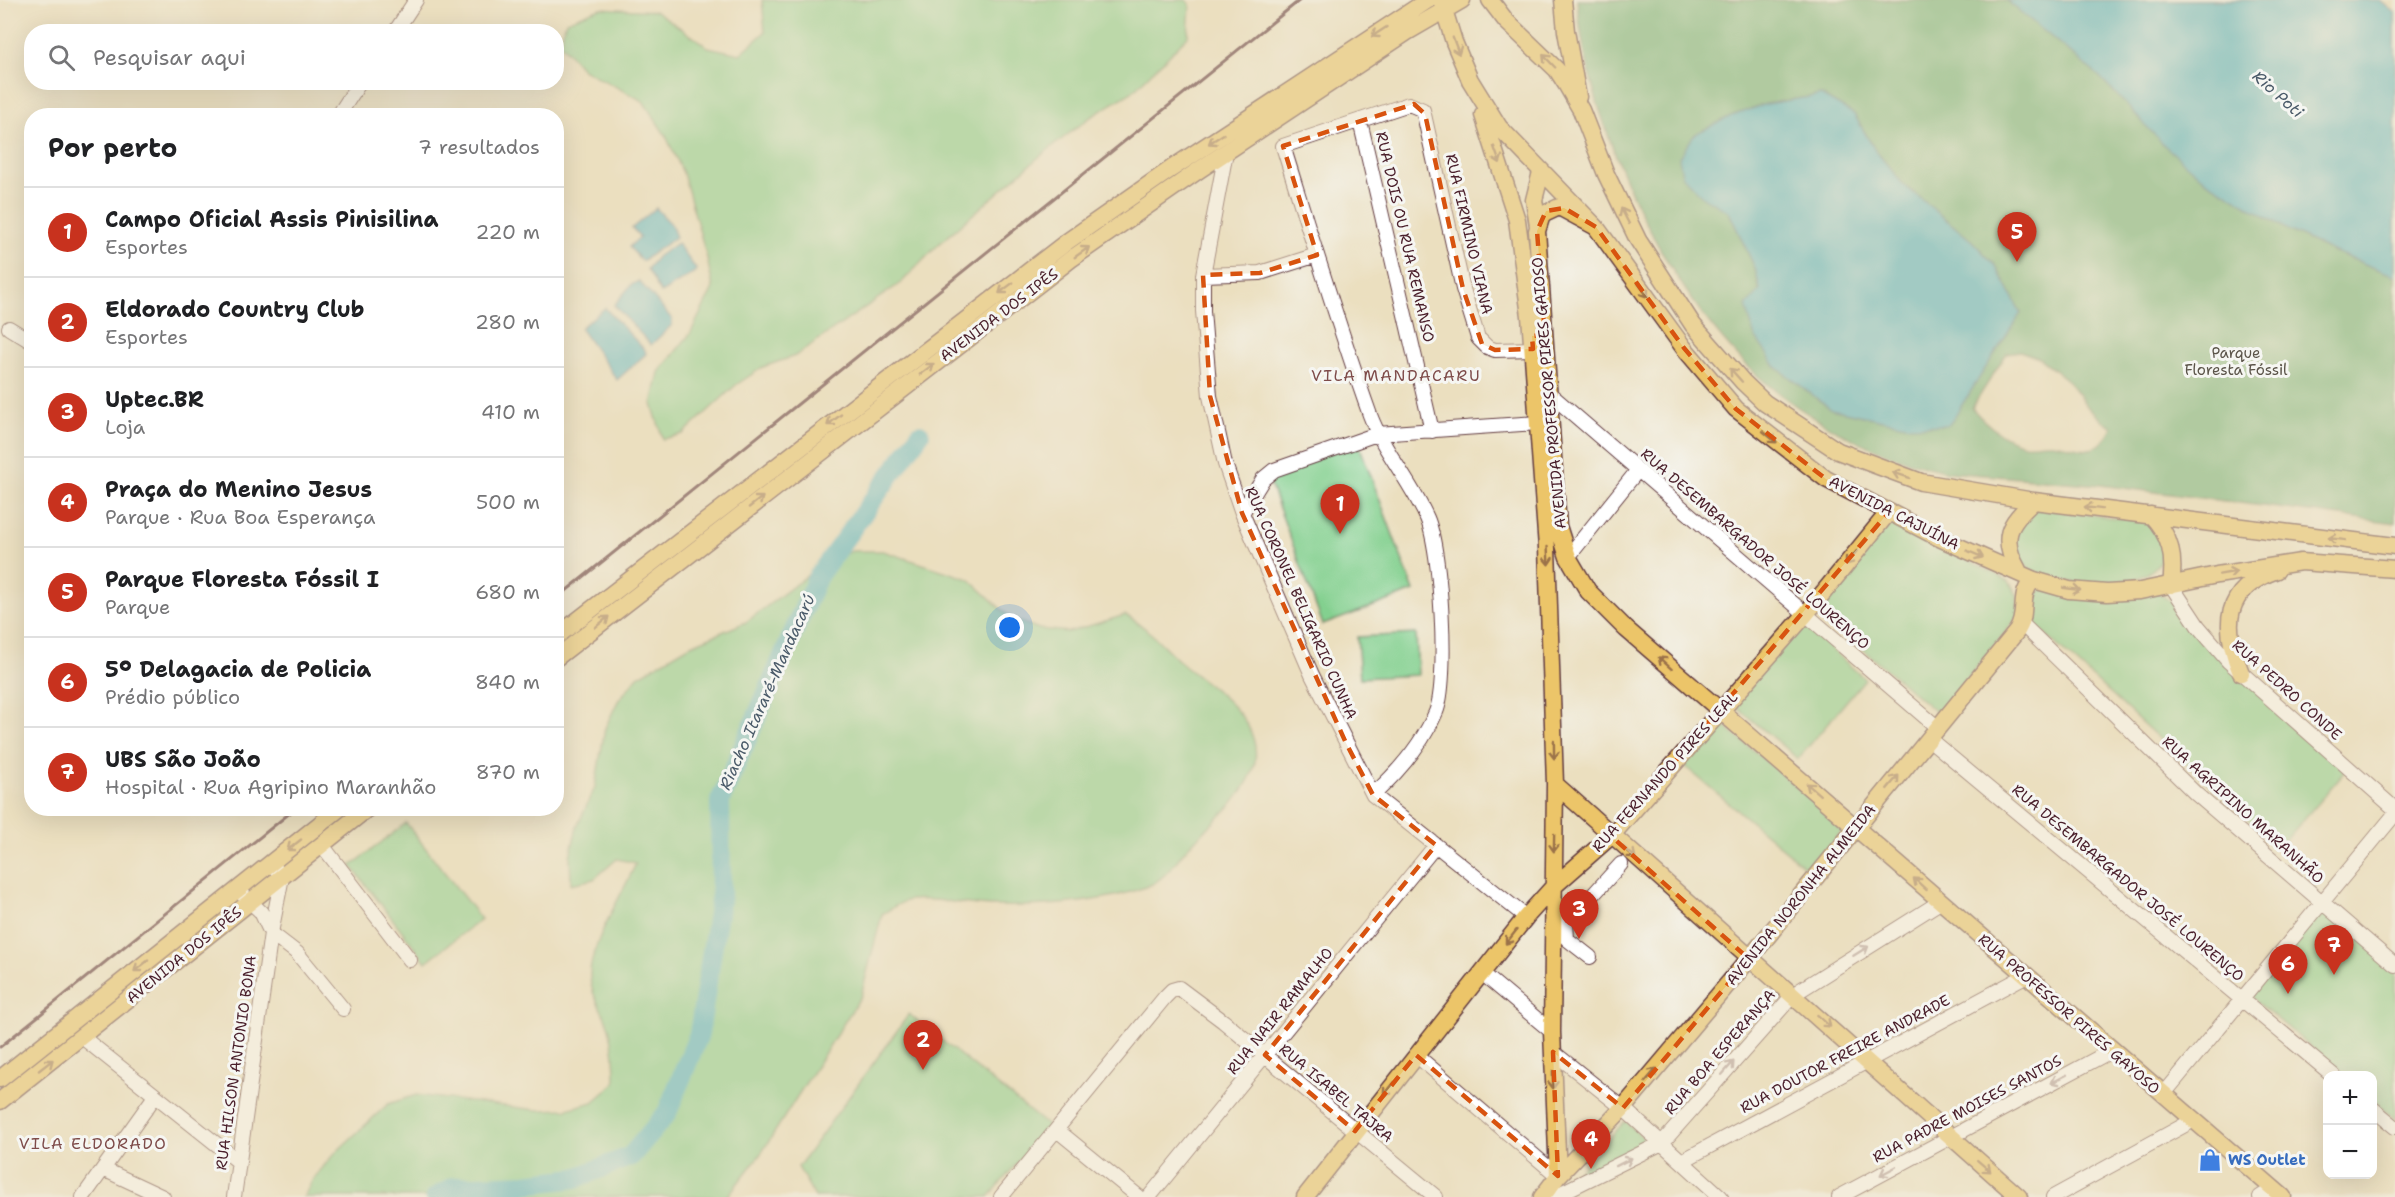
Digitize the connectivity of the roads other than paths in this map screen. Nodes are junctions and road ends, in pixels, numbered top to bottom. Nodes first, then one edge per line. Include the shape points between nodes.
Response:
1 (416, 0) edge
2 (1428, 0) edge
3 (1462, 0) edge
4 (1490, 0) edge
5 (1563, 0) edge
6 (1446, 4) edge
7 (400, 24) edge
8 (1470, 80) junction
9 (355, 90) edge
10 (343, 108) edge
11 (1581, 110) junction
12 (1360, 121) junction
13 (1226, 152) junction
14 (1541, 172) junction
15 (1538, 226) junction
16 (1596, 226) junction
17 (1317, 255) junction
18 (1203, 275) junction
19 (9, 328) dead end
20 (24, 337) edge
21 (1537, 340) junction
22 (894, 384) junction
23 (1550, 394) junction
24 (1538, 423) junction
25 (1432, 431) junction
26 (1377, 434) junction
27 (1638, 470) junction
28 (2034, 501) junction
29 (1242, 513) junction
30 (1888, 513) junction
31 (2151, 515) junction
32 (2395, 546) edge
33 (1568, 557) junction
34 (2301, 562) junction
35 (2395, 569) edge
36 (2018, 570) junction
37 (2034, 580) junction
38 (2171, 585) junction
39 (624, 594) junction
40 (1805, 615) junction
41 (2022, 624) junction
42 (564, 632) edge
43 (564, 650) edge
44 (2241, 673) junction
45 (1720, 712) junction
46 (1934, 733) junction
47 (1555, 784) junction
48 (1373, 795) junction
49 (2395, 809) edge
50 (2395, 814) edge
51 (330, 816) edge
52 (358, 816) edge
53 (1857, 828) junction
54 (1611, 836) junction
55 (322, 845) junction
56 (1437, 845) junction
57 (271, 863) junction
58 (1621, 864) dead end
59 (282, 877) junction
60 (1553, 887) junction
61 (244, 895) junction
62 (2321, 901) junction
63 (1940, 902) junction
64 (1526, 917) junction
65 (1559, 922) junction
66 (271, 933) junction
67 (1590, 957) dead end
68 (1749, 959) junction
69 (410, 960) dead end
70 (2395, 965) edge
71 (1482, 973) junction
72 (2025, 976) junction
73 (1794, 994) junction
74 (2242, 998) junction
75 (344, 1009) dead end
76 (1552, 1032) junction
77 (82, 1038) junction
78 (2111, 1051) junction
79 (1553, 1053) junction
80 (1265, 1055) junction
81 (1416, 1055) junction
82 (1867, 1061) junction
83 (2328, 1071) edge
84 (0, 1079) edge
85 (2163, 1095) junction
86 (155, 1096) junction
87 (0, 1101) edge
88 (1623, 1108) junction
89 (2377, 1111) edge
90 (2193, 1120) junction
91 (2395, 1127) edge
92 (1057, 1130) junction
93 (1355, 1131) junction
94 (1950, 1137) junction
95 (1662, 1143) junction
96 (1682, 1161) junction
97 (239, 1162) junction
98 (103, 1169) junction
99 (1558, 1176) junction
100 (2272, 1194) edge
101 (83, 1197) edge
102 (163, 1197) edge
103 (234, 1197) edge
104 (1001, 1197) edge
105 (1139, 1197) edge
106 (1149, 1197) edge
107 (1305, 1197) edge
108 (1436, 1197) edge
109 (1542, 1197) edge
110 (1553, 1197) edge
111 (1721, 1197) edge
112 (1839, 1197) edge
113 (2019, 1197) edge
114 (2053, 1197) edge

1 - 7 street
2 -> 22 main road, AVENIDA DOS IPÊS via 1113,209
3 - 6 main road, AVENIDA DOS IPÊS
11 -> 4 main road, AVENIDA CAJUÍNA via 1557,70
5 - 11 main road
6 -> 8 main road, AVENIDA CAJUÍNA via 1454,42
6 - 13 main road, AVENIDA DOS IPÊS
8 - 14 main road, AVENIDA CAJUÍNA via 1499,128
8 -> 21 main road via 1517,219
9 - 10 street
28 -> 11 main road, AVENIDA CAJUÍNA via 1921,482 1879,468 1838,451 1765,402 1715,352 1663,282 1622,211
12 - 17 street via 1283,146
12 - 21 street, RUA FIRMINO VIANA via 1409,104 1425,114 1455,256 1478,338 1495,350
12 - 25 street, RUA DOIS OU RUA REMANSO
13 - 18 street, RUA CORONEL BELIGARIO CUNHA
22 -> 13 main road, AVENIDA DOS IPÊS
14 - 15 main road, AVENIDA PROFESSOR PIRES GAIOSO via 1534,200
14 - 16 main road, AVENIDA CAJUÍNA
15 - 16 main road via 1546,211 1559,207
15 - 21 main road, AVENIDA PROFESSOR PIRES GAIOSO
16 -> 30 main road, AVENIDA CAJUÍNA via 1684,348 1736,409 1826,479
17 - 18 street via 1260,273
17 - 26 street
18 - 29 street, RUA CORONEL BELIGARIO CUNHA via 1204,345 1210,396 1225,464
19 - 20 street
21 - 23 main road, AVENIDA PROFESSOR PIRES GAIOSO
21 - 24 main road
22 - 39 main road, AVENIDA DOS IPÊS
23 - 27 street, RUA DESEMBARGADOR JOSÉ LOURENÇO
23 - 33 main road, AVENIDA PROFESSOR PIRES GAIOSO via 1558,526
24 - 25 street
24 -> 47 main road via 1548,560
25 - 26 street
26 - 29 street via 1274,470 1263,479
26 - 48 street via 1409,484 1433,535 1439,573 1442,684 1436,713 1425,734
27 - 33 street
27 - 40 street, RUA DESEMBARGADOR JOSÉ LOURENÇO
31 -> 28 main road, AVENIDA CAJUÍNA
28 - 36 main road via 2019,514 2008,534 2007,548
29 - 48 street, RUA CORONEL BELIGARIO CUNHA via 1312,675
30 -> 36 main road, AVENIDA CAJUÍNA
30 -> 40 main road, RUA FERNANDO PIRES LEAL
32 -> 31 main road, AVENIDA CAJUÍNA
31 - 38 main road via 2170,544 2174,563
45 -> 33 main road, AVENIDA PROFESSOR PIRES GAIOSO via 1607,611 1588,591
34 - 35 main road, AVENIDA CAJUÍNA
38 -> 34 main road, AVENIDA CAJUÍNA
34 - 44 main road via 2259,578 2235,600 2229,630
36 - 37 main road, AVENIDA CAJUÍNA
37 -> 38 main road, AVENIDA CAJUÍNA via 2069,590 2107,593
37 - 41 main road via 2026,586
38 - 44 street, RUA PEDRO CONDE via 2198,626
39 - 42 main road, AVENIDA DOS IPÊS
43 -> 39 main road, AVENIDA DOS IPÊS
40 - 45 main road, RUA FERNANDO PIRES LEAL
40 - 46 street, RUA DESEMBARGADOR JOSÉ LOURENÇO
41 - 46 main road, AVENIDA NORONHA ALMEIDA
41 - 62 street, RUA AGRIPINO MARANHÃO via 2196,794
44 - 49 street, RUA PEDRO CONDE
53 -> 45 main road, AVENIDA PROFESSOR PIRES GAIOSO
45 - 54 main road, RUA FERNANDO PIRES LEAL
53 -> 46 main road, AVENIDA NORONHA ALMEIDA
46 - 74 street, RUA DESEMBARGADOR JOSÉ LOURENÇO
47 - 54 main road
47 -> 60 main road
48 - 56 street
50 - 62 street
51 -> 57 main road, AVENIDA DOS IPÊS
52 - 55 main road, AVENIDA DOS IPÊS
63 -> 53 main road, RUA PROFESSOR PIRES GAYOSO
53 - 68 main road, AVENIDA NORONHA ALMEIDA
54 - 60 main road, RUA FERNANDO PIRES LEAL
54 -> 68 main road
55 - 59 main road, AVENIDA DOS IPÊS
55 - 69 street
56 - 64 street
56 - 80 street, RUA NAIR RAMALHO
57 - 59 street
57 - 61 main road, AVENIDA DOS IPÊS
58 - 65 street via 1573,917
59 - 61 main road, AVENIDA DOS IPÊS
59 - 66 street, RUA HILSON ANTONIO BONA
60 - 64 main road, RUA FERNANDO PIRES LEAL
60 - 65 main road
61 - 66 street via 261,912
61 - 77 main road, AVENIDA DOS IPÊS
61 -> 84 main road, AVENIDA DOS IPÊS
62 - 70 street, RUA AGRIPINO MARANHÃO
62 - 74 street
63 - 72 main road, RUA PROFESSOR PIRES GAYOSO
73 -> 63 street, RUA BOA ESPERANÇA
64 -> 71 main road, RUA FERNANDO PIRES LEAL
65 - 67 street via 1567,939
65 - 76 main road
66 - 75 street via 297,953
66 - 97 street, RUA HILSON ANTONIO BONA
68 - 73 main road
88 -> 68 main road, AVENIDA NORONHA ALMEIDA
71 - 76 street
71 - 81 main road, RUA FERNANDO PIRES LEAL
72 - 78 main road, RUA PROFESSOR PIRES GAYOSO
72 - 82 street, RUA DOUTOR FREIRE ANDRADE
73 -> 82 main road
95 -> 73 street, RUA BOA ESPERANÇA
74 - 83 street, RUA DESEMBARGADOR JOSÉ LOURENÇO
74 - 85 street
76 - 79 main road
77 - 86 street
87 -> 77 main road, AVENIDA DOS IPÊS
78 - 85 main road, RUA PROFESSOR PIRES GAYOSO
78 -> 94 street, RUA PADRE MOISES SANTOS
79 - 88 street
79 -> 99 main road
80 - 92 street, RUA ISABEL TAJRA via 1186,992 1172,990
80 - 93 street, RUA ISABEL TAJRA
80 - 106 street, RUA NAIR RAMALHO
81 -> 93 main road, RUA FERNANDO PIRES LEAL
81 - 99 street
82 - 94 main road
82 - 96 street, RUA DOUTOR FREIRE ANDRADE
85 - 90 main road, RUA PROFESSOR PIRES GAYOSO
86 - 97 street
86 - 98 street
88 - 95 street
88 - 99 main road, AVENIDA NORONHA ALMEIDA
89 - 91 street
90 - 100 main road, RUA PROFESSOR PIRES GAYOSO
90 - 114 street
92 - 104 street
92 - 105 street
93 - 107 main road, RUA FERNANDO PIRES LEAL
93 - 108 street, RUA ISABEL TAJRA
94 -> 112 street, RUA PADRE MOISES SANTOS
94 -> 113 main road
95 - 96 street
110 -> 95 street, RUA BOA ESPERANÇA
96 - 111 street
97 - 103 street, RUA HILSON ANTONIO BONA
98 - 101 street
98 - 102 street
99 - 109 main road, AVENIDA NORONHA ALMEIDA

